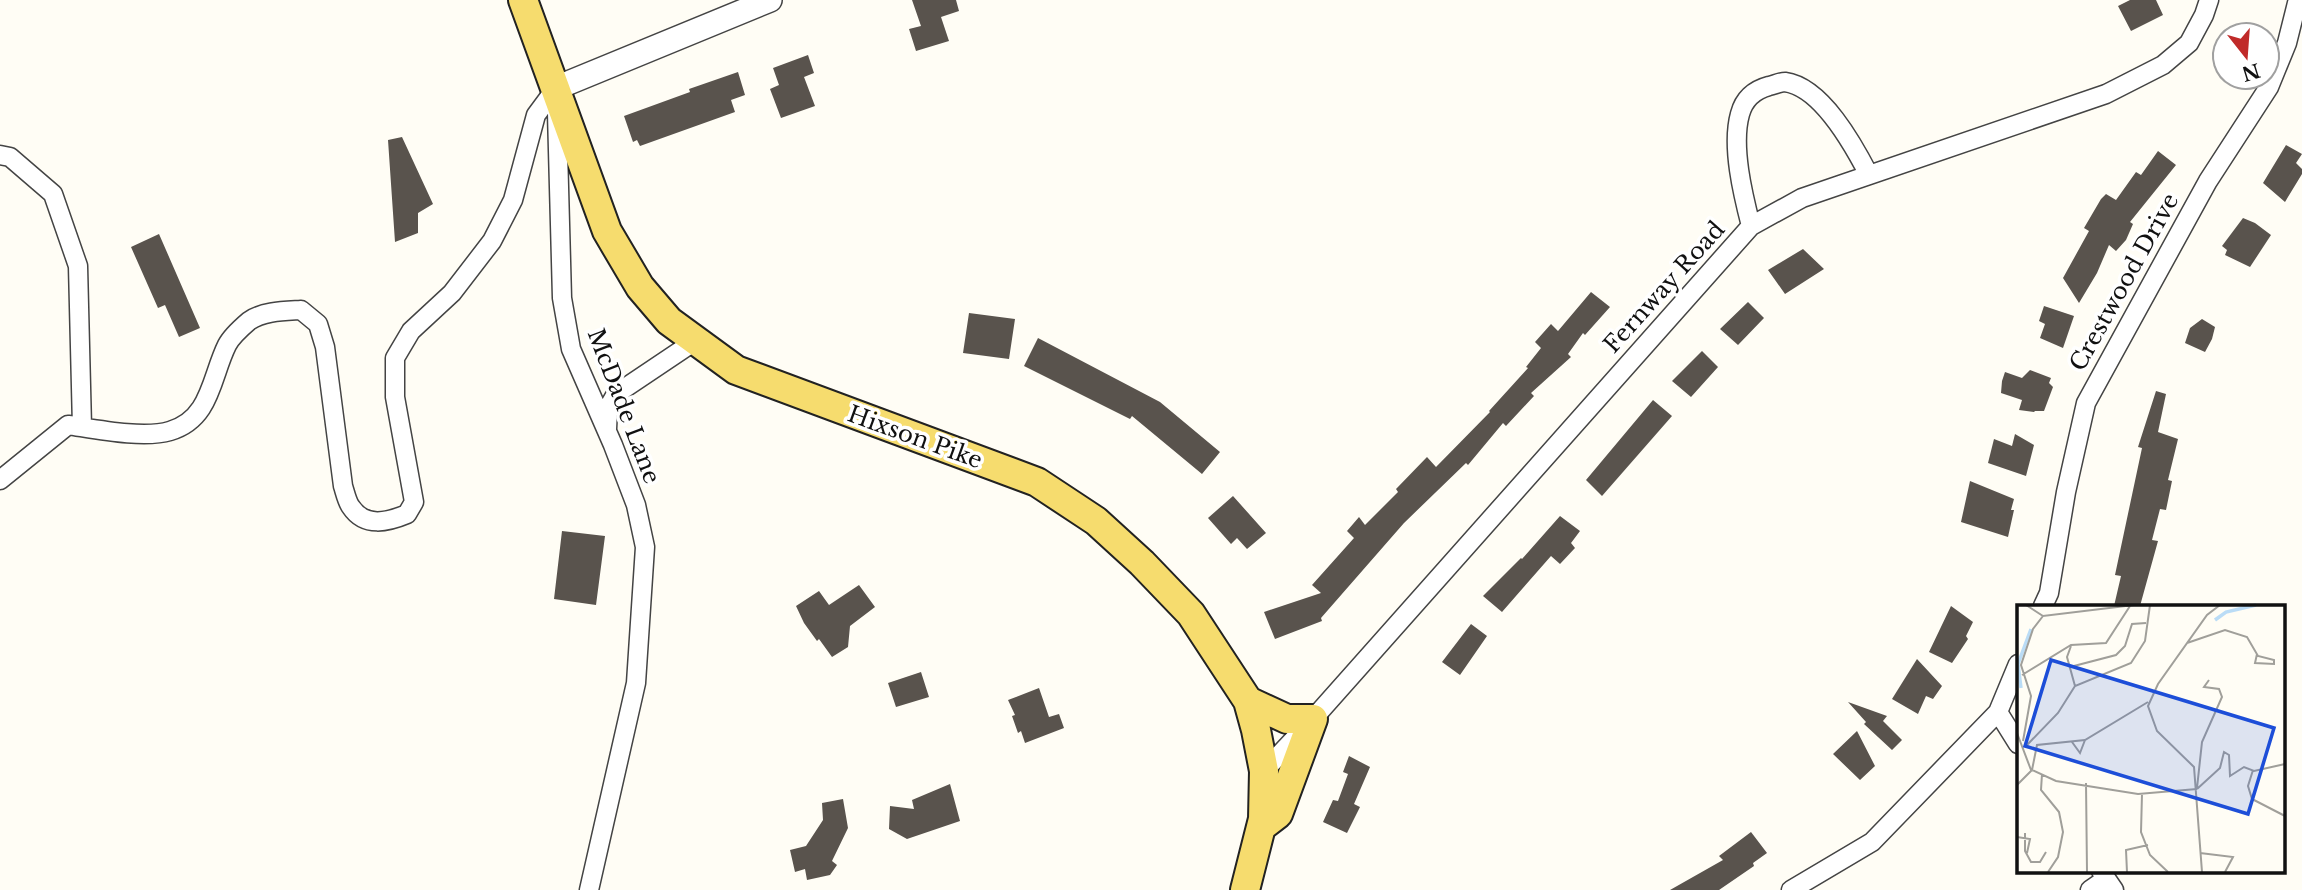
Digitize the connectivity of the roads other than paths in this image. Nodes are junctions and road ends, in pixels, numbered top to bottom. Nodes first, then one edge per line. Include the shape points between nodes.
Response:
1 (523, 0) edge
2 (770, 0) edge
3 (2209, 0) edge
4 (2298, 4) edge
5 (556, 88) junction
6 (0, 155) edge
7 (1869, 176) junction
8 (1751, 226) junction
9 (695, 341) junction
10 (82, 427) junction
11 (607, 432) junction
12 (0, 480) edge
13 (2044, 605) edge
14 (2017, 666) edge
15 (1248, 701) junction
16 (1998, 712) junction
17 (1313, 719) junction
18 (2017, 742) edge
19 (1264, 771) junction
20 (1261, 827) junction
21 (2107, 880) edge
22 (589, 890) edge
23 (1245, 890) edge
24 (1791, 890) edge
25 (2090, 890) edge

1 - 5 main road, Hixson Pike
2 - 5 street
3 - 7 street, Fernway Road via 2189,43 2163,65 2106,94
4 - 13 street, Crestwood Drive via 2269,87 2208,181 2086,403
5 - 9 main road, Hixson Pike via 607,231 640,287 668,321
5 - 10 street via 536,115 513,200 492,242 452,293 411,331 395,358 395,397 414,502 407,514 382,523 365,520 351,507 343,486 325,347 318,324 302,310 277,311 251,320 228,343 198,415 170,431 136,434
5 - 11 street, McDade Lane via 562,298 571,349
6 - 10 street via 10,157 53,194 78,266
7 - 8 street, Fernway Road via 1802,198
7 - 8 street via 1825,106 1805,90 1784,82 1758,89 1746,100 1738,127 1740,181
8 - 17 street, Fernway Road
9 - 11 street via 616,394 608,408
9 - 15 main road, Hixson Pike via 736,370 1037,482 1096,521 1142,563 1191,614
10 - 12 street via 68,425
11 - 22 street, McDade Lane via 636,505 645,547 636,684
14 - 16 street
15 - 17 main road via 1287,719
15 - 19 main road, Hixson Pike
16 - 18 street
16 - 24 street via 1872,842
17 - 19 street, Fernway Road
17 - 20 main road via 1278,814
19 - 20 main road, Hixson Pike
20 - 23 main road, Hixson Pike
21 - 25 street

